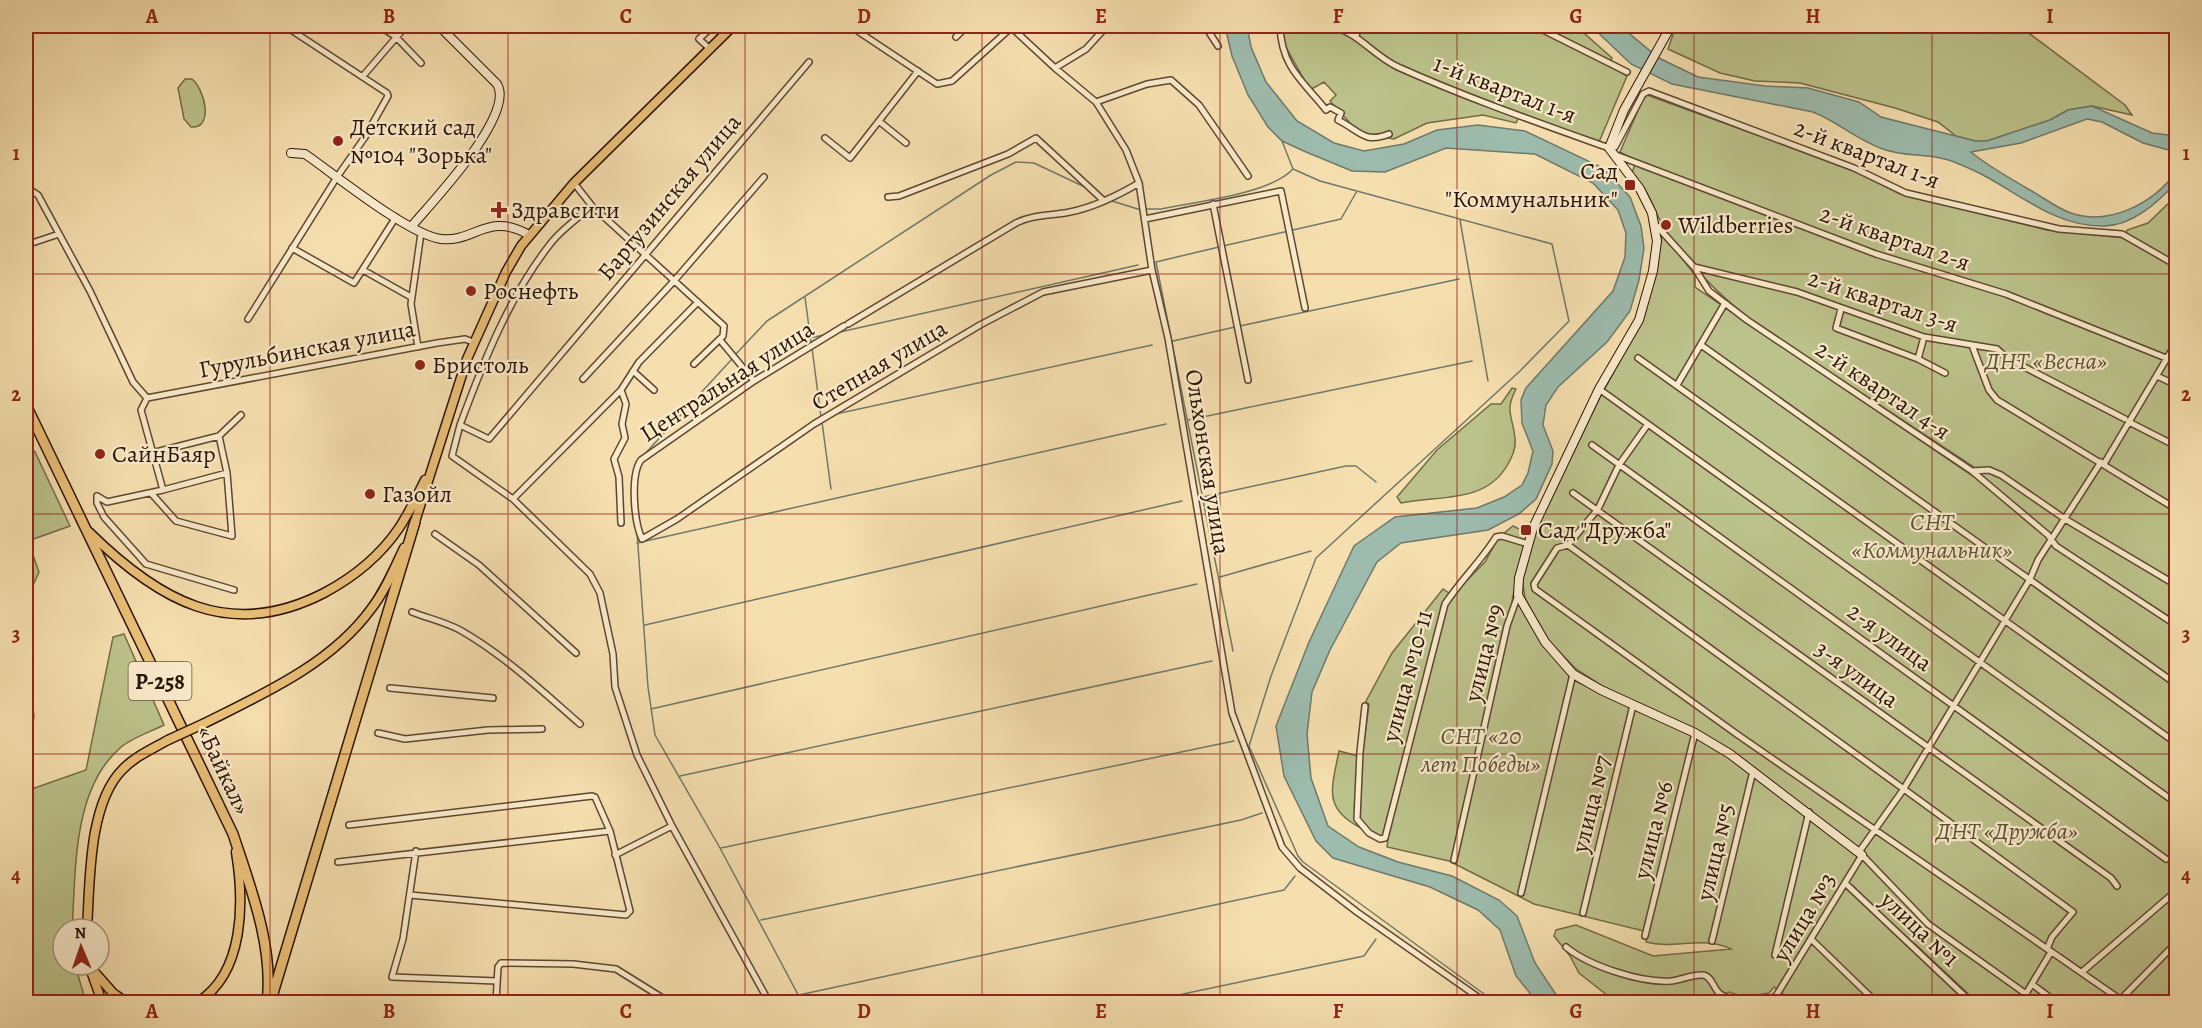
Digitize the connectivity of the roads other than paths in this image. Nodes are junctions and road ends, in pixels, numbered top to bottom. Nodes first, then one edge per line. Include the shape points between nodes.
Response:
1 (285, 26) edge
2 (379, 26) edge
3 (406, 26) edge
4 (439, 26) edge
5 (713, 26) edge
6 (733, 26) edge
7 (850, 26) edge
8 (967, 26) edge
9 (1107, 26) edge
10 (1205, 26) edge
11 (1286, 26) edge
12 (1328, 26) edge
13 (1359, 26) edge
14 (1535, 26) edge
15 (1671, 26) edge
16 (1012, 27) edge
17 (395, 36) junction
18 (1356, 36) junction
19 (956, 37) dead end
20 (1218, 46) dead end
21 (710, 49) junction
22 (808, 62) dead end
23 (421, 63) dead end
24 (1055, 68) junction
25 (918, 71) junction
26 (1627, 72) dead end
27 (363, 76) junction
28 (1096, 102) junction
29 (880, 122) junction
30 (1389, 134) dead end
31 (825, 138) dead end
32 (906, 143) dead end
33 (1611, 151) junction
34 (291, 153) dead end
35 (1248, 176) dead end
36 (337, 177) junction
37 (764, 177) dead end
38 (573, 183) junction
39 (1138, 183) junction
40 (26, 187) edge
41 (888, 197) dead end
42 (1104, 201) junction
43 (1214, 204) junction
44 (592, 206) junction
45 (396, 218) junction
46 (1145, 219) junction
47 (1656, 224) junction
48 (411, 227) junction
49 (421, 233) junction
50 (59, 234) junction
51 (529, 235) junction
52 (26, 245) edge
53 (292, 248) junction
54 (643, 254) junction
55 (2176, 265) edge
56 (1694, 267) junction
57 (363, 270) junction
58 (1152, 270) junction
59 (674, 281) junction
60 (411, 297) junction
61 (698, 302) junction
62 (1725, 303) junction
63 (1305, 308) dead end
64 (1841, 309) dead end
65 (248, 319) dead end
66 (1924, 337) junction
67 (720, 340) junction
68 (473, 342) junction
69 (2176, 343) edge
70 (1701, 345) junction
71 (418, 346) junction
72 (1974, 348) dead end
73 (1638, 358) dead end
74 (2166, 358) junction
75 (1918, 359) junction
76 (694, 364) dead end
77 (633, 371) junction
78 (1945, 374) dead end
79 (2157, 376) junction
80 (583, 379) dead end
81 (1248, 380) dead end
82 (754, 381) junction
83 (2176, 385) edge
84 (1677, 386) junction
85 (1599, 389) junction
86 (621, 390) junction
87 (654, 390) dead end
88 (147, 398) junction
89 (26, 405) edge
90 (241, 415) dead end
91 (29, 420) edge
92 (2127, 421) junction
93 (1648, 424) junction
94 (460, 425) junction
95 (219, 436) junction
96 (1592, 445) dead end
97 (2176, 446) edge
98 (152, 453) junction
99 (436, 461) junction
100 (2102, 463) junction
101 (1619, 465) junction
102 (1972, 471) junction
103 (227, 473) junction
104 (163, 490) junction
105 (151, 493) junction
106 (1573, 493) dead end
107 (513, 499) junction
108 (1598, 509) junction
109 (2176, 509) edge
110 (2065, 519) junction
111 (416, 522) junction
112 (621, 523) dead end
113 (86, 529) junction
114 (435, 534) dead end
115 (646, 539) joint
116 (2050, 539) junction
117 (1528, 544) junction
118 (1568, 545) junction
119 (2030, 579) junction
120 (2176, 585) edge
121 (234, 590) dead end
122 (1518, 595) junction
123 (412, 612) dead end
124 (2005, 620) junction
125 (2176, 625) edge
126 (576, 653) dead end
127 (1979, 662) junction
128 (1573, 674) junction
129 (2176, 684) edge
130 (390, 688) dead end
131 (493, 698) dead end
132 (1953, 704) junction
133 (1633, 705) junction
134 (1365, 706) dead end
135 (580, 724) dead end
136 (542, 729) dead end
137 (378, 733) dead end
138 (1695, 733) junction
139 (2176, 743) edge
140 (1927, 746) junction
141 (1753, 771) junction
142 (1903, 790) junction
143 (2176, 803) edge
144 (1809, 812) junction
145 (349, 825) dead end
146 (672, 826) junction
147 (1876, 829) junction
148 (610, 831) junction
149 (233, 834) junction
150 (416, 851) junction
151 (1861, 854) junction
152 (615, 855) junction
153 (1454, 860) dead end
154 (2166, 860) dead end
155 (338, 862) dead end
156 (1845, 883) junction
157 (2117, 886) dead end
158 (2176, 891) edge
159 (1521, 893) dead end
160 (410, 895) junction
161 (1583, 913) dead end
162 (88, 917) edge
163 (1645, 936) dead end
164 (1811, 939) junction
165 (1712, 941) dead end
166 (2176, 943) edge
167 (1566, 947) dead end
168 (2049, 950) junction
169 (1775, 955) dead end
170 (2082, 972) junction
171 (94, 977) edge
172 (99, 977) edge
173 (497, 981) junction
174 (2032, 985) junction
175 (2026, 994) junction
176 (2122, 1001) edge
177 (102, 1002) edge
178 (126, 1002) edge
179 (198, 1002) edge
180 (268, 1002) edge
181 (496, 1002) edge
182 (669, 1002) edge
183 (769, 1002) edge
184 (1485, 1002) edge
185 (1876, 1002) edge
186 (1971, 1002) edge
187 (2021, 1002) edge
188 (2056, 1002) edge

1 - 27 street
2 - 17 street
3 - 17 street
4 - 48 street via 497,84 501,96 496,114 473,151
5 - 21 street via 699,39
6 - 21 main road
7 - 25 street
8 - 19 street
9 - 24 street via 1086,49
10 - 20 street
11 - 30 street via 1280,27 1281,48 1310,94 1326,110 1330,106 1341,113 1338,120 1364,137 1376,139
12 - 18 street, 1-й квартал 1-я via 1342,27
13 - 18 street
14 - 26 street
15 - 33 street via 1624,110
16 - 24 street, Ольхонская улица
16 - 25 street via 952,81 937,84
17 - 23 street
17 - 27 street
18 - 33 street, 1-й квартал 1-я via 1396,66
21 - 38 main road
22 - 54 street, Баргузинская улица
24 - 28 street, Ольхонская улица
25 - 29 street
27 - 36 street via 388,96
28 - 35 street via 1171,80 1199,105
28 - 39 street, Ольхонская улица via 1126,150
29 - 31 street via 850,158
29 - 32 street
33 - 47 street via 1640,189
33 - 55 street, 2-й квартал 1-я via 1643,94 1649,91 1854,168 1905,193 2059,229 2122,234
33 - 74 street, 2-й квартал 2-я via 1875,254 2006,294
34 - 36 street via 304,154
36 - 45 street
36 - 53 street
37 - 59 street
38 - 44 street
38 - 51 main road
39 - 42 street, Центральная улица
39 - 46 street, Ольхонская улица
40 - 50 street via 38,195
41 - 42 street via 997,158 1036,138
42 - 82 street, Центральная улица via 1069,212 1029,217
43 - 46 street
43 - 63 street via 1282,192
43 - 81 street
44 - 54 street
44 - 94 street via 558,235 532,270 480,371
45 - 48 street
45 - 57 street
46 - 58 street, Ольхонская улица
47 - 56 street
47 - 85 street via 1653,271 1638,320
48 - 49 street
49 - 51 street via 447,239 498,226
49 - 60 street
50 - 52 street
50 - 88 street via 133,382
51 - 68 main road via 508,268
53 - 57 street via 354,283
53 - 65 street
54 - 59 street
54 - 94 street, Баргузинская улица via 489,439
56 - 62 street, 2-й квартал 4-я via 1709,291
56 - 66 street, 2-й квартал 3-я via 1797,292
57 - 60 street
58 - 115 street, Степная улица via 1042,291 814,424
58 - 184 street, Ольхонская улица via 1168,338 1232,713 1282,847 1290,858 1358,912
59 - 61 street
59 - 80 street
60 - 71 street
61 - 67 street via 724,326
61 - 77 street
62 - 70 street
62 - 102 street, 2-й квартал 4-я
64 - 75 street, 2-й квартал 3-я via 1836,328
66 - 75 street
66 - 92 street, 2-й квартал 3-я via 1997,349 2007,358
67 - 76 street
67 - 82 street
68 - 71 street, Гурульбинская улица via 465,339
68 - 99 main road
69 - 74 street, улица №3
70 - 84 street
70 - 119 street
71 - 88 street, Гурульбинская улица
72 - 100 street via 1989,390 1997,400
73 - 84 street
74 - 79 street, улица №3
75 - 78 street, 2-й квартал 3-я
77 - 86 street
77 - 87 street
79 - 83 street
79 - 92 street, улица №3
82 - 115 street, Центральная улица via 640,460 633,485 640,537
84 - 124 street
85 - 93 street
85 - 117 street
86 - 107 street
86 - 112 street via 626,404 622,424 625,438 614,459 619,477
88 - 98 street via 141,410
89 - 91 highway, «Байкал» / Р-258
90 - 95 street
91 - 113 highway, «Байкал» / Р-258
92 - 97 street, 2-й квартал 3-я
92 - 100 street, улица №3
93 - 101 street
93 - 127 street
94 - 107 street via 452,456
95 - 98 street
95 - 103 street
96 - 101 street, 2-я улица
98 - 104 street
99 - 111 main road
99 - 113 main road via 399,528 366,566 318,596 278,611 229,613 179,600 146,582
100 - 109 street
100 - 110 street, улица №3
101 - 108 street
101 - 132 street, 2-я улица
102 - 110 street, 2-й квартал 4-я via 1989,470 2001,475
102 - 116 street
103 - 104 street
103 - 105 street via 232,536 176,520
104 - 105 street
105 - 121 street via 107,502 101,496 96,499 104,517 146,564
106 - 108 street, 3-я улица
107 - 146 street via 590,574 600,593 613,654 615,687 637,755
108 - 118 street
108 - 140 street, 3-я улица
110 - 116 street, улица №3
110 - 120 street, 2-й квартал 4-я
111 - 162 main road, bridge via 372,609 334,647 282,682 168,740 121,770 105,799 94,844
111 - 180 highway
113 - 149 highway, «Байкал» / Р-258
114 - 126 street via 479,565
116 - 119 street, улица №3
116 - 125 street
117 - 122 street
117 - 134 street, улица №10-11 via 1496,537 1445,604 1385,838 1374,837 1357,819
118 - 142 street
118 - 147 street via 1557,548 1534,589
119 - 124 street, улица №3
119 - 129 street
122 - 128 street via 1545,642
122 - 153 street, улица №9 via 1507,626
123 - 135 street via 475,640
124 - 127 street, улица №3
124 - 139 street
127 - 132 street, улица №3
127 - 143 street
128 - 133 street
128 - 159 street
130 - 131 street
132 - 140 street, улица №3
132 - 154 street, 2-я улица
133 - 138 street
133 - 161 street, улица №7
136 - 137 street via 405,739
138 - 141 street
138 - 163 street, улица №6
140 - 142 street, улица №3
140 - 157 street, 3-я улица
141 - 144 street
141 - 165 street, улица №5
142 - 147 street, улица №3
142 - 168 street via 2073,912 2052,937
144 - 151 street
144 - 169 street
145 - 148 street via 588,795 595,797
146 - 152 street
146 - 183 street
147 - 151 street, улица №3
147 - 168 street
148 - 150 street
148 - 152 street
149 - 179 main road via 240,890 234,950 220,982
149 - 180 highway, «Байкал» / Р-258 via 265,951
150 - 155 street
150 - 160 street
151 - 156 street, улица №3
151 - 175 street via 1928,924
152 - 160 street via 630,911 626,915
156 - 164 street, улица №3
156 - 186 street, улица №1
158 - 170 street
160 - 173 street via 392,977
164 - 167 street, улица №3 via 1776,996 1744,1000 1720,994 1703,975 1670,981 1640,979 1577,956
164 - 185 street
166 - 176 street
168 - 170 street
168 - 174 street
170 - 176 street
171 - 177 main road
172 - 178 main road
173 - 181 street
173 - 182 street via 501,963 601,966 627,974
174 - 175 street
174 - 188 street
175 - 187 street

